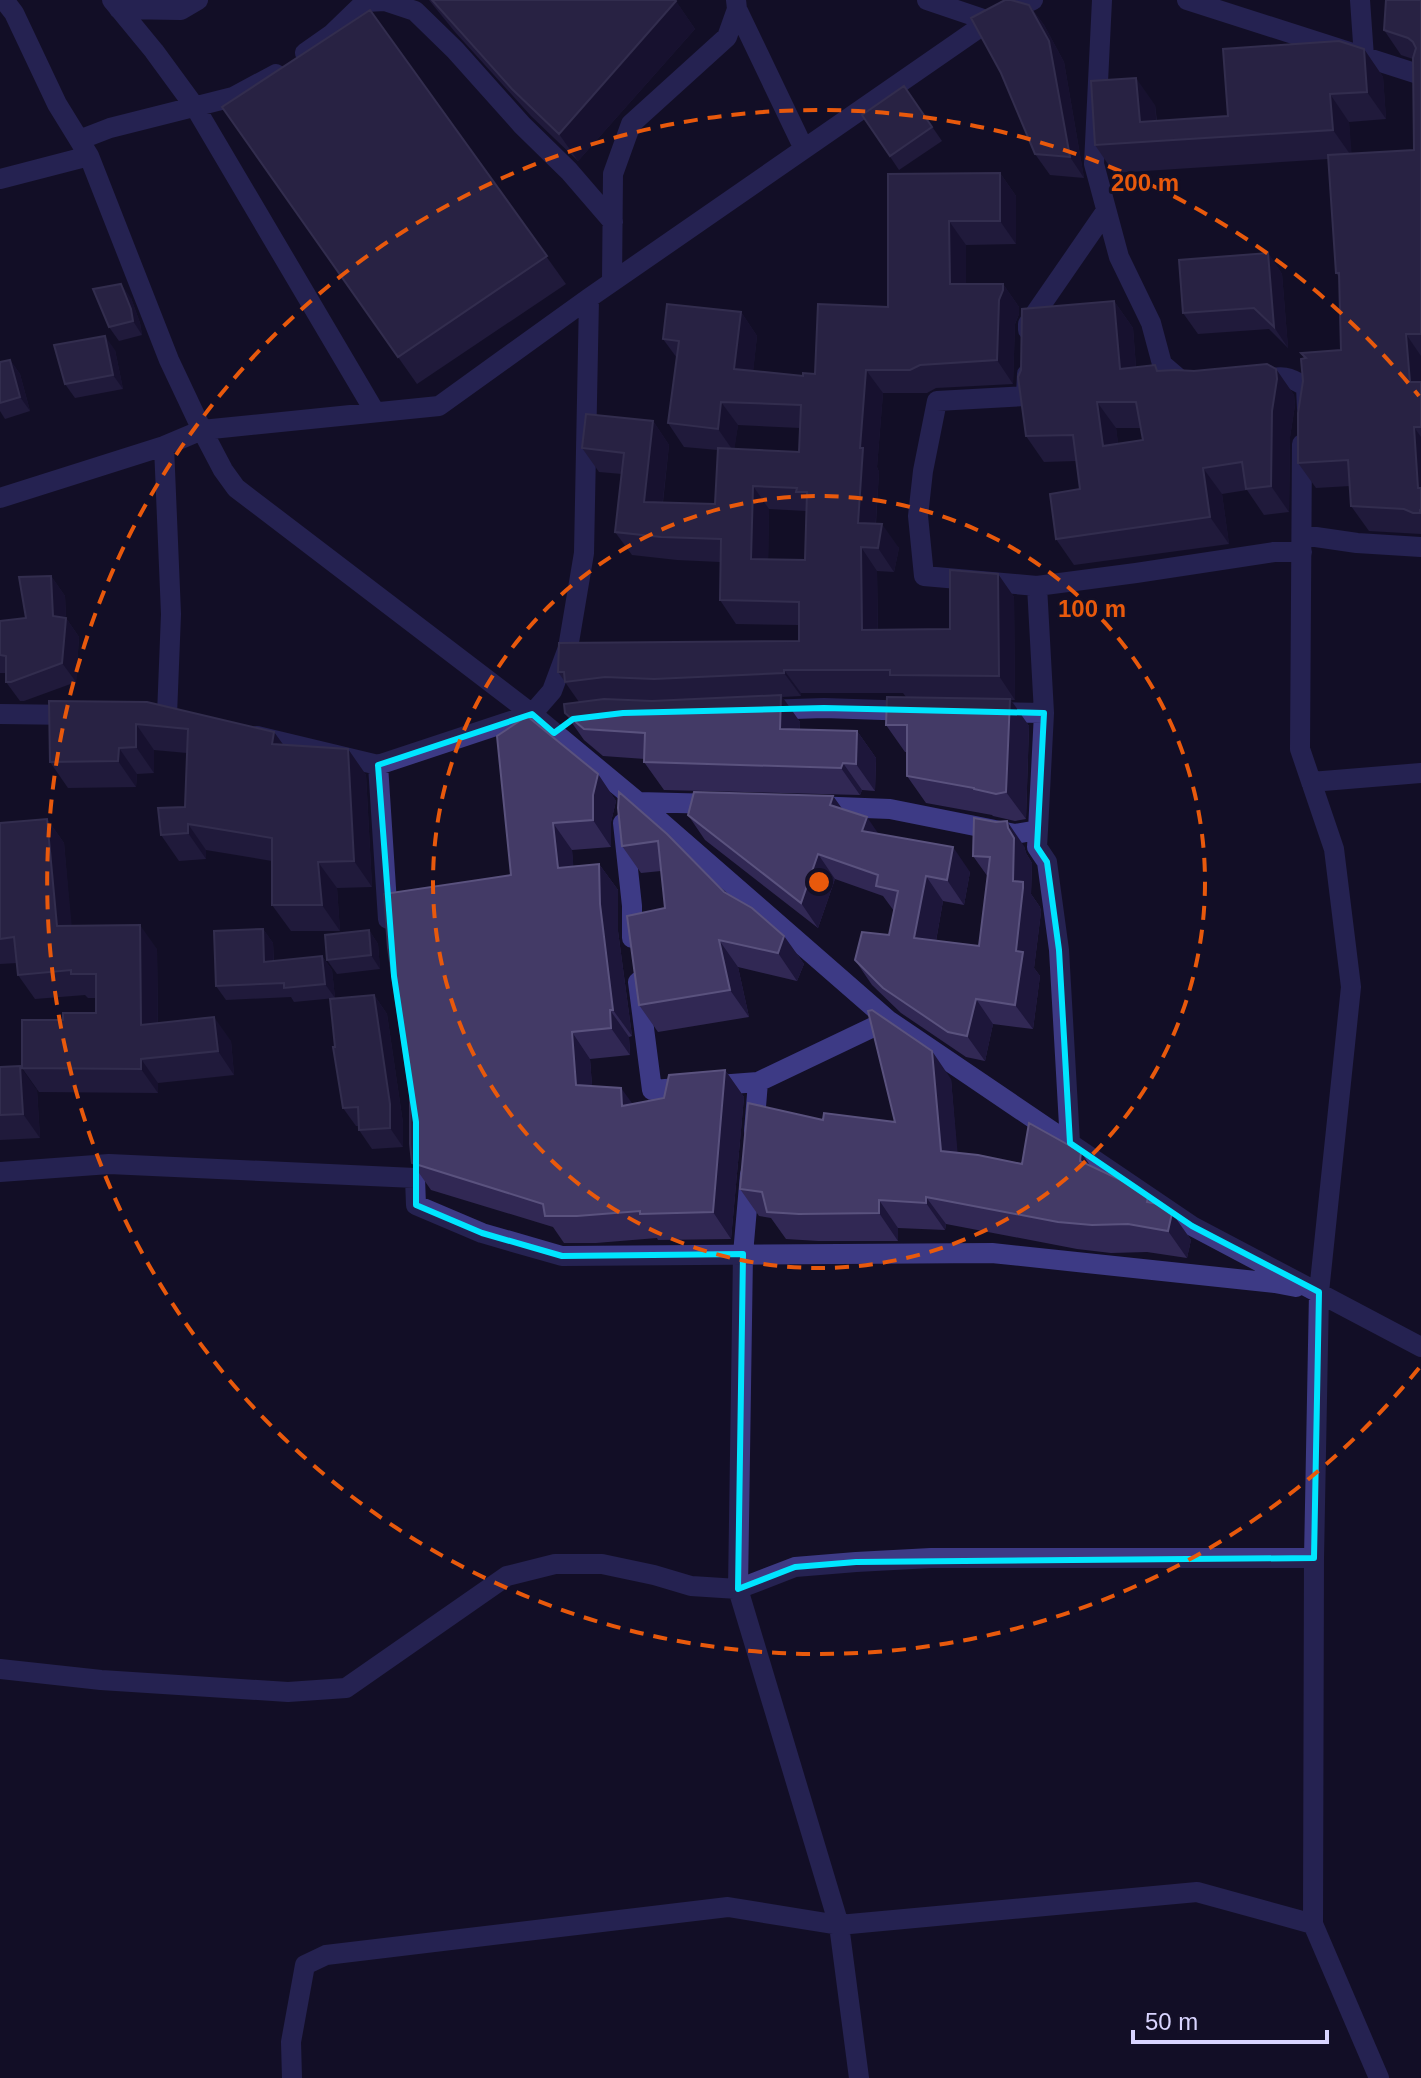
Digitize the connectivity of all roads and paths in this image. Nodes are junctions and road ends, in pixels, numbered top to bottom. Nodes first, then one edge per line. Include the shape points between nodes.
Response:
1 (4, 0) edge
2 (198, 0) edge
3 (927, 0) edge
4 (1033, 0) edge
5 (1102, 0) edge
6 (1187, 0) edge
7 (1360, 0) edge
8 (736, 4) edge
9 (115, 5) edge
10 (409, 6) edge
11 (989, 21) junction
12 (1364, 57) junction
13 (1421, 75) edge
14 (195, 107) junction
15 (84, 148) junction
16 (804, 149) junction
17 (0, 179) edge
18 (1106, 211) junction
19 (613, 222) junction
20 (612, 282) junction
21 (589, 298) junction
22 (1240, 382) edge
23 (1211, 384) edge
24 (375, 412) junction
25 (202, 430) junction
26 (164, 446) junction
27 (0, 498) edge
28 (1302, 544) junction
29 (1421, 547) edge
30 (1037, 586) junction
31 (744, 711) edge
32 (925, 712) edge
33 (967, 712) edge
34 (1044, 713) junction
35 (0, 714) edge
36 (532, 714) junction
37 (97, 715) edge
38 (168, 716) edge
39 (573, 719) edge
40 (243, 733) edge
41 (554, 733) junction
42 (378, 765) junction
43 (1421, 773) edge
44 (1311, 782) junction
45 (635, 799) junction
46 (729, 804) edge
47 (790, 806) edge
48 (1038, 830) junction
49 (390, 937) edge
50 (888, 1020) junction
51 (758, 1082) junction
52 (1070, 1143) junction
53 (0, 1172) edge
54 (743, 1254) junction
55 (1319, 1292) junction
56 (1421, 1347) edge
57 (1314, 1558) junction
58 (738, 1589) junction
59 (0, 1669) edge
60 (1313, 1924) junction
61 (839, 1925) junction
62 (292, 2078) edge
63 (859, 2078) edge
64 (1379, 2078) edge

1 - 15 street
2 - 9 street via 181,10
3 - 11 street
4 - 11 street
5 - 18 street via 1094,164
6 - 12 street
7 - 12 street
8 - 16 street
8 - 19 street via 727,37 631,124 613,174
9 - 14 street
10 - 14 street via 365,2 332,34 274,76 233,97
10 - 19 street
11 - 16 street
12 - 13 street
14 - 15 street via 110,128
14 - 24 street
15 - 17 street
15 - 25 street
16 - 20 street
18 - 23 street via 1162,364 1183,382
18 - 30 street via 1028,324 1026,396 937,401 923,471 918,516 924,576
19 - 20 street
20 - 21 street
21 - 24 street via 439,406
21 - 36 street via 584,553 568,648 552,691
22 - 28 street via 1288,377 1306,387
24 - 25 street
25 - 26 street
25 - 36 street via 236,488
26 - 27 street
26 - 38 street via 171,614
28 - 29 street
28 - 30 street
28 - 44 street via 1300,749
30 - 34 street
31 - 32 street
33 - 34 street
34 - 48 street
35 - 37 street
36 - 41 street
36 - 42 street
39 - 41 street
40 - 42 street
41 - 45 street
42 - 49 street
43 - 44 street
44 - 55 street via 1334,849 1351,987
45 - 46 street
45 - 50 street
45 - 51 street via 626,808 622,826 652,1090
47 - 48 street via 890,809 1015,834
48 - 52 street via 1059,950
50 - 51 street
50 - 52 street
51 - 54 street
52 - 55 street via 1192,1226
53 - 54 street via 109,1164 415,1171 416,1205 482,1233 562,1256
54 - 55 street via 992,1253
54 - 58 street
55 - 56 street
55 - 57 street
57 - 58 street via 856,1562 795,1567
57 - 60 street
58 - 59 street via 691,1586 602,1564 555,1564 507,1576 346,1688 288,1692
58 - 61 street
60 - 61 street via 1197,1892
60 - 64 street
61 - 62 street via 728,1907 326,1955 305,1965 291,2042
61 - 63 street

